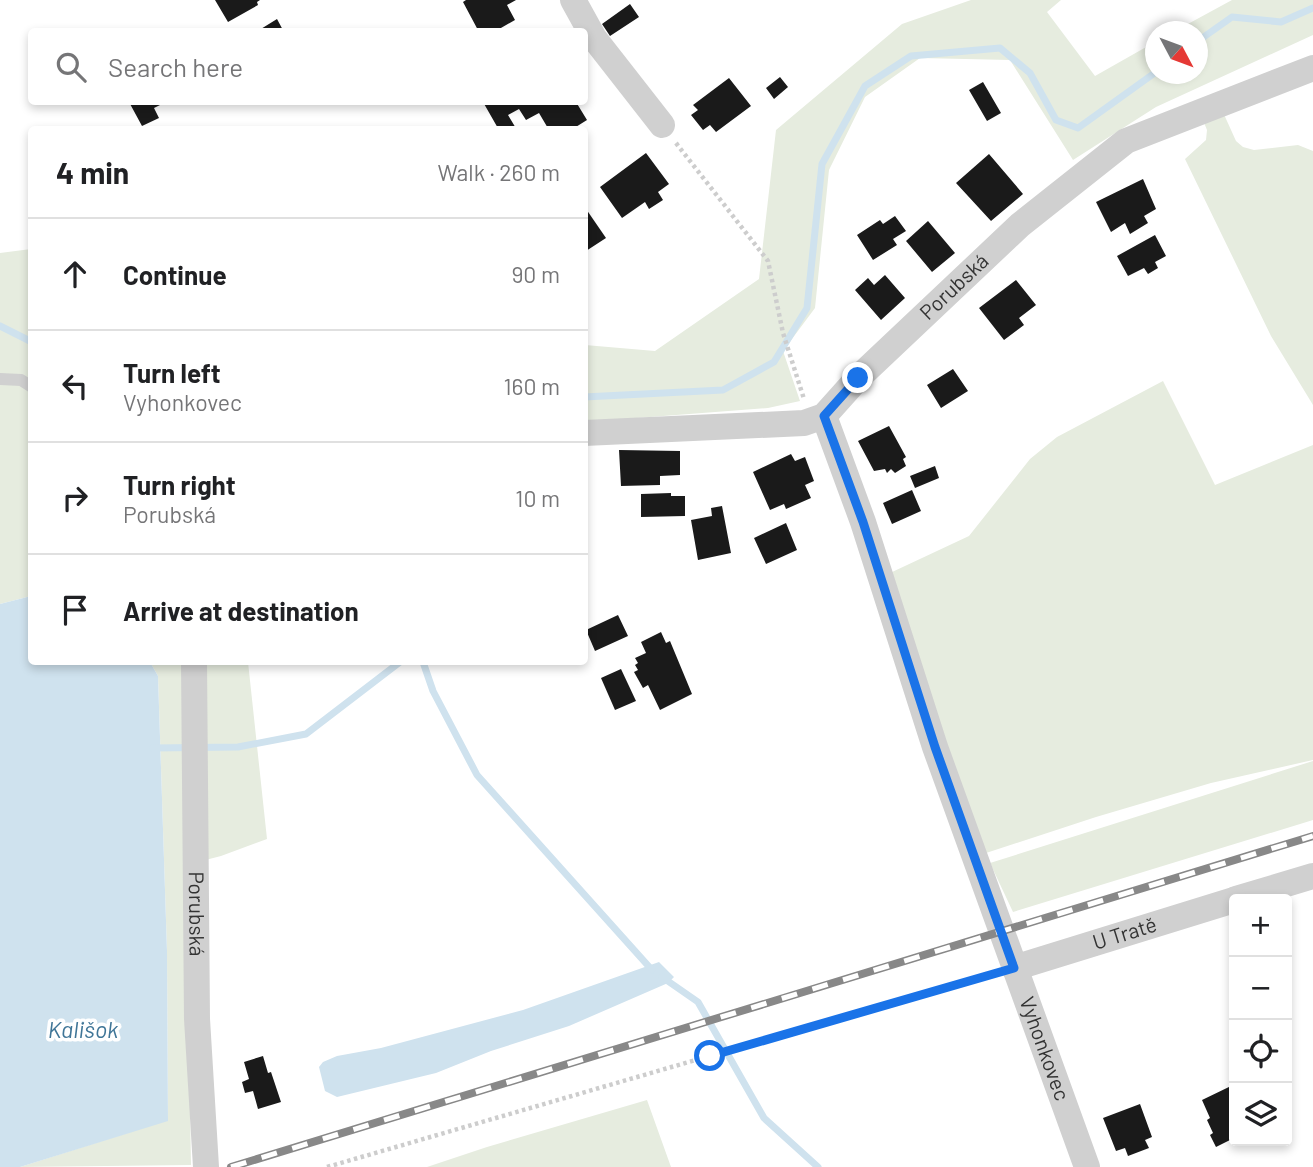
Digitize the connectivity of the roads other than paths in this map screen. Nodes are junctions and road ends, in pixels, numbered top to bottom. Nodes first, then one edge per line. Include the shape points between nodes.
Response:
1 (573, 0) edge
2 (1313, 68) edge
3 (662, 125) road end
4 (0, 379) edge
5 (28, 385) edge
6 (824, 416) junction
7 (588, 433) edge
8 (194, 665) edge
9 (1313, 876) edge
10 (1254, 894) edge
11 (1229, 902) edge
12 (1014, 968) junction
13 (206, 1167) edge
14 (1087, 1167) edge

1 - 3 street via 594,38
2 - 6 street, Porubská via 1126,141 1020,225
4 - 5 lane
6 - 7 street via 804,424
6 - 12 street, Vyhonkovec
8 - 13 street, Porubská via 197,1018
9 - 10 street, U Tratě
11 - 12 street, U Tratě
12 - 14 street, Vyhonkovec

